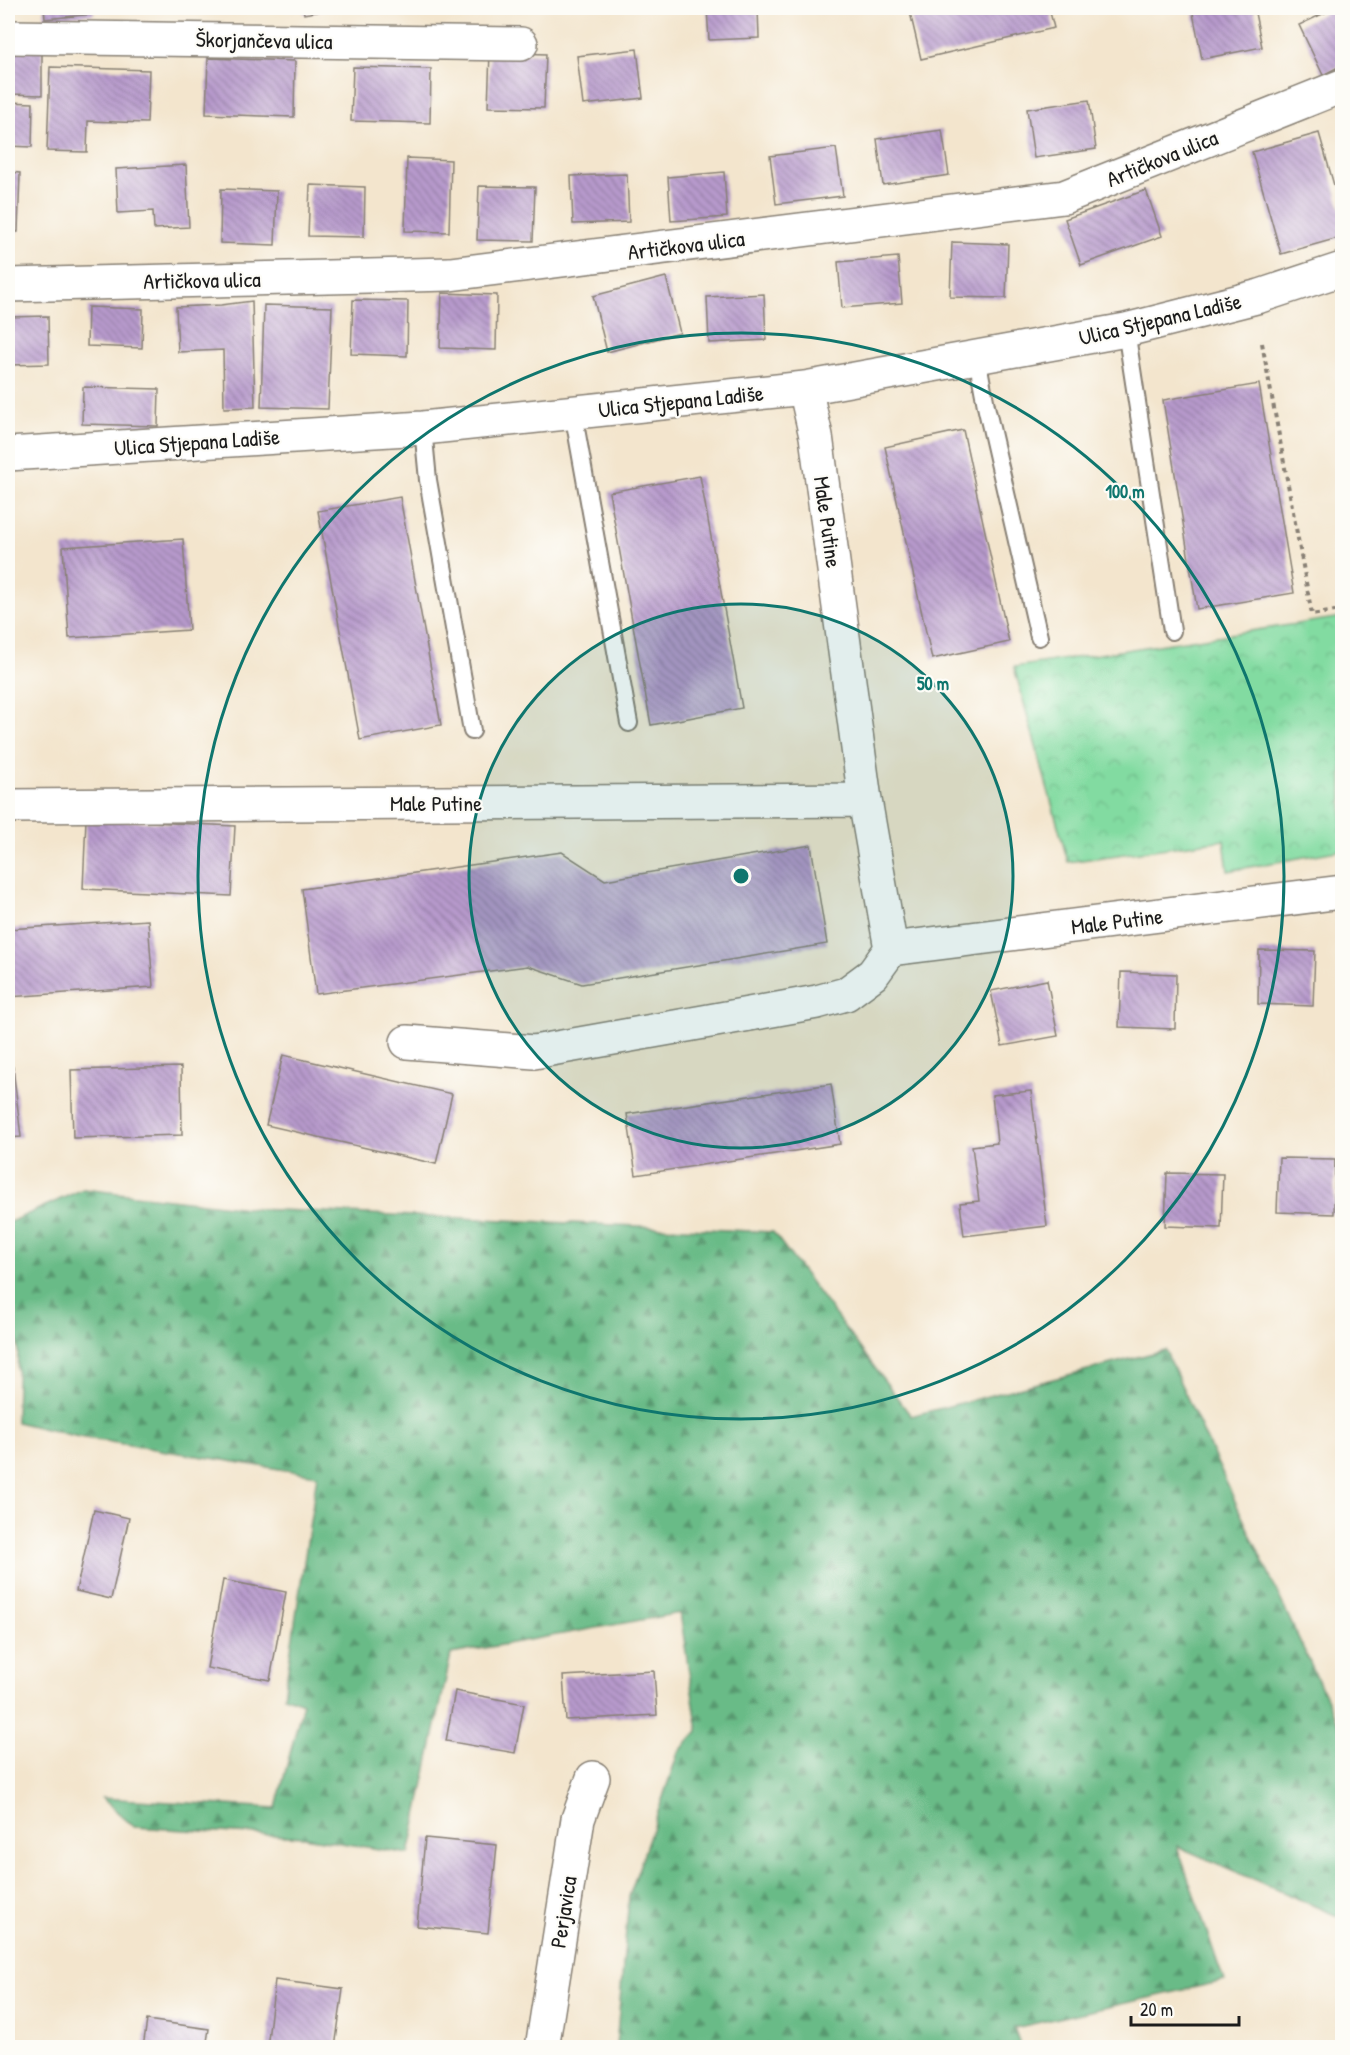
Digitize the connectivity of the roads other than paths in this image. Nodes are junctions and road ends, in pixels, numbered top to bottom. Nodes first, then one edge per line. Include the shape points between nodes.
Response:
1 (8, 37) edge
2 (521, 44) dead end
3 (1342, 86) edge
4 (1342, 269) edge
5 (8, 285) edge
6 (1126, 330) junction
7 (977, 357) junction
8 (805, 388) junction
9 (573, 412) junction
10 (423, 428) junction
11 (8, 454) edge
12 (1172, 631) dead end
13 (1039, 637) dead end
14 (629, 723) dead end
15 (472, 731) dead end
16 (865, 800) junction
17 (8, 806) edge
18 (1341, 901) edge
19 (891, 949) junction
20 (407, 1042) dead end
21 (593, 1778) dead end
22 (542, 2048) edge

1 - 2 street, Škorjančeva ulica
3 - 5 street, Artičkova ulica via 1065,197 450,274
4 - 6 street, Ulica Stjepana Ladiše via 1260,296
6 - 7 street, Ulica Stjepana Ladiše
6 - 12 lane
7 - 8 street, Ulica Stjepana Ladiše
7 - 13 lane
8 - 9 street, Ulica Stjepana Ladiše
8 - 16 street, Male Putine via 816,436
9 - 10 street, Ulica Stjepana Ladiše
9 - 14 lane
10 - 11 street, Ulica Stjepana Ladiše
10 - 15 lane via 428,480
16 - 17 street, Male Putine
16 - 19 street, Male Putine
18 - 19 street, Male Putine
19 - 20 street via 873,974 846,994 818,1002 534,1052
21 - 22 street, Perjavica via 578,1819

